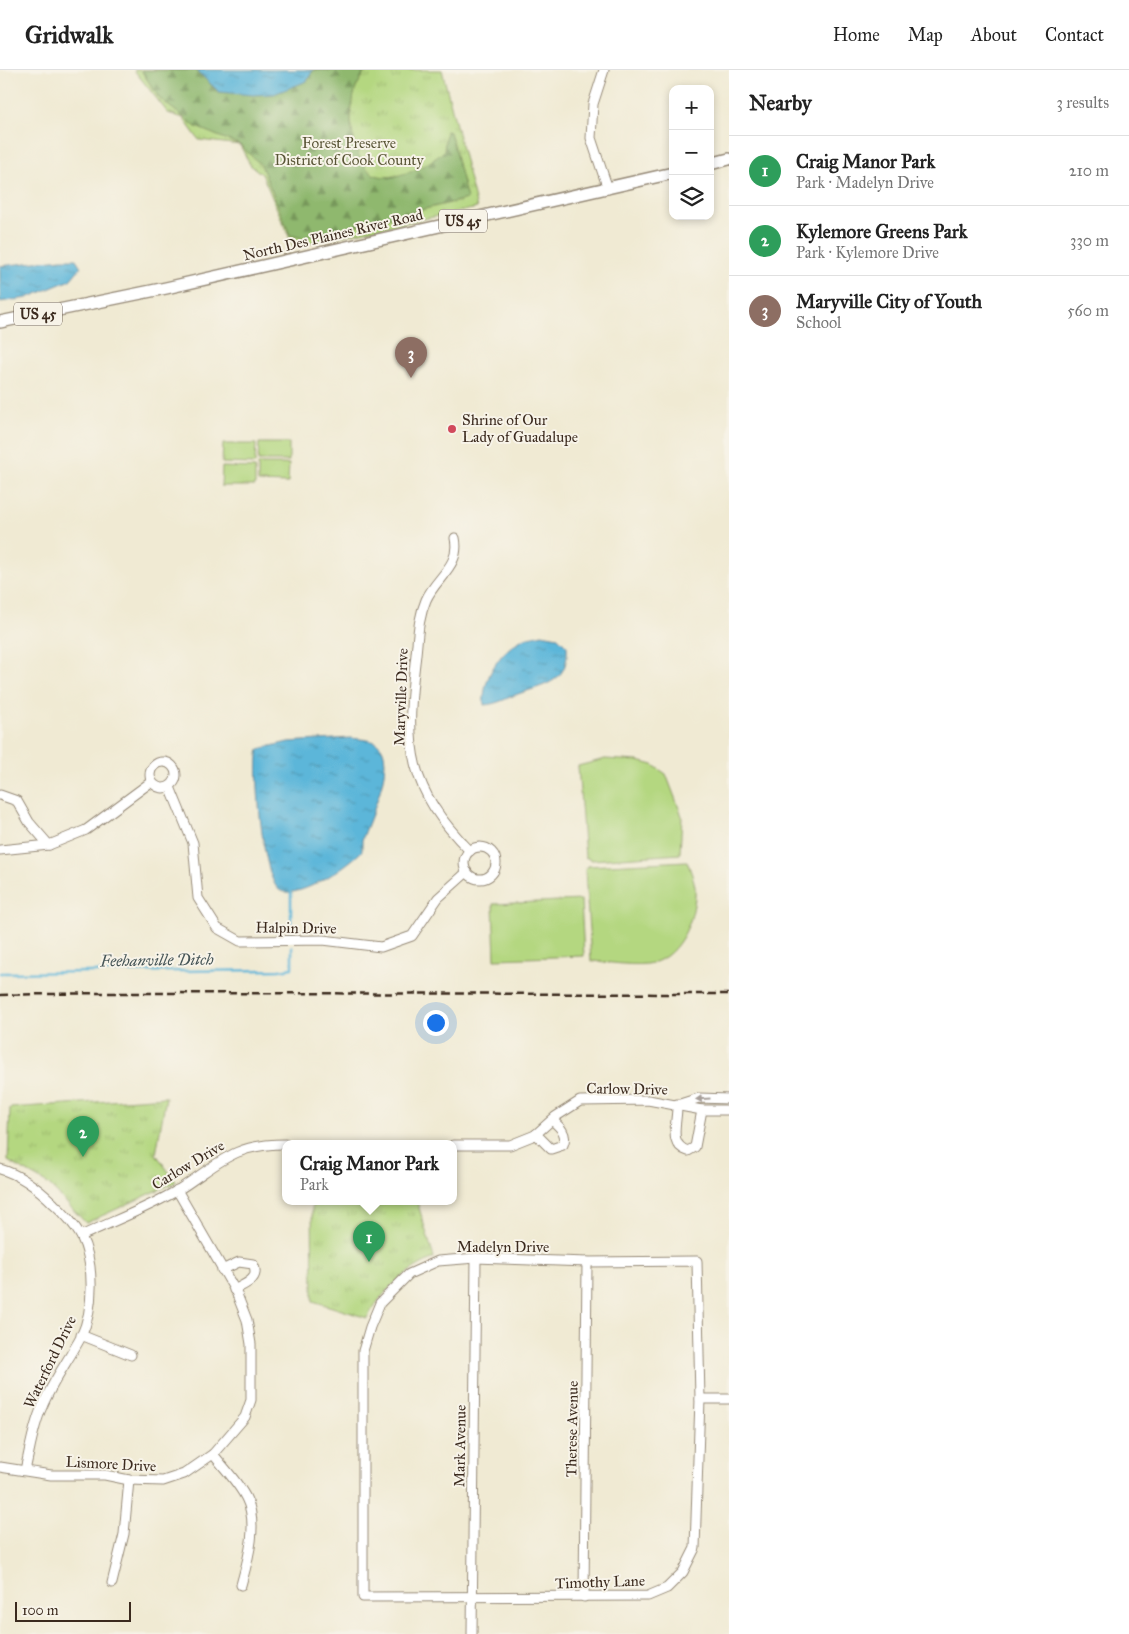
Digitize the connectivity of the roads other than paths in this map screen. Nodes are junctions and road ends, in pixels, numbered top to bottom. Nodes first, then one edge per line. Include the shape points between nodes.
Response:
1 (604, 70) edge
2 (729, 159) edge
3 (714, 163) edge
4 (669, 174) edge
5 (608, 188) junction
6 (0, 322) edge
7 (455, 538) dead end
8 (152, 782) junction
9 (170, 787) junction
10 (0, 795) edge
11 (49, 845) junction
12 (0, 850) edge
13 (470, 851) junction
14 (467, 872) junction
15 (729, 1099) edge
16 (677, 1104) junction
17 (702, 1110) junction
18 (729, 1110) edge
19 (552, 1120) junction
20 (536, 1134) junction
21 (282, 1144) edge
22 (457, 1145) edge
23 (0, 1169) edge
24 (177, 1190) junction
25 (81, 1236) junction
26 (476, 1258) junction
27 (697, 1261) joint
28 (587, 1262) junction
29 (222, 1270) junction
30 (234, 1290) junction
31 (81, 1336) junction
32 (131, 1355) dead end
33 (700, 1399) junction
34 (729, 1399) edge
35 (213, 1454) junction
36 (0, 1467) edge
37 (25, 1470) junction
38 (129, 1480) junction
39 (112, 1583) dead end
40 (241, 1585) dead end
41 (363, 1597) joint
42 (472, 1597) junction
43 (584, 1597) junction
44 (472, 1634) edge

1 - 5 street via 593,104 591,138
2 - 3 main road
4 - 5 main road, North Des Plaines River Road / US 45
5 - 6 main road, North Des Plaines River Road / US 45 via 166,288
7 - 13 street, Maryville Drive via 455,558 431,589 418,618 411,745 416,774 427,797
8 - 9 street via 160,788
8 - 9 street via 152,767 166,762 176,773
8 - 11 street via 86,830
9 - 14 street, Halpin Drive via 192,843 198,898 217,928 240,941 323,940 381,947 412,936 438,898
10 - 11 street via 17,801 29,822
11 - 12 street
13 - 14 street via 464,863
13 - 14 street via 486,848 494,855 496,866 486,878 475,879
15 -> 16 street, Carlow Drive via 700,1098
16 - 17 street, Carlow Drive
16 - 17 street, Carlow Drive via 675,1142 679,1148 688,1151 695,1147
16 - 19 street, Carlow Drive via 648,1100 580,1101
17 - 18 street, Carlow Drive
19 - 20 street, Carlow Drive
19 - 20 street via 563,1132 565,1140 562,1145 552,1149
20 - 22 street, Carlow Drive via 510,1145
21 - 24 street, Carlow Drive via 246,1148 219,1160
23 - 25 street, Waterford Drive via 29,1183 50,1200
24 - 25 street, Carlow Drive
24 - 29 street, Lismore Drive
25 - 31 street, Waterford Drive via 88,1256 90,1306
26 - 28 street, Madelyn Drive
26 - 41 street, Madelyn Drive via 438,1261 409,1274 380,1303 370,1327 363,1351
26 - 42 street, Mark Avenue
27 - 28 street, Madelyn Drive
27 - 33 street, Timothy Lane
28 - 43 street, Therese Avenue
29 - 30 street, Lismore Drive
29 - 30 street via 240,1262 253,1264 253,1278
30 - 35 street, Lismore Drive via 247,1320 251,1344 251,1400 245,1417
31 - 32 street
31 - 37 street, Waterford Drive via 40,1409
33 - 34 street
33 - 43 street, Timothy Lane via 695,1548 683,1572 667,1588 648,1596
35 - 38 street, Lismore Drive via 184,1474 163,1481
35 - 40 street via 247,1499 252,1529
36 - 37 street, Lismore Drive
37 - 38 street, Lismore Drive
38 - 39 street via 124,1534
41 - 42 street, Timothy Lane
42 - 43 street, Timothy Lane
42 - 44 street, Mark Avenue

